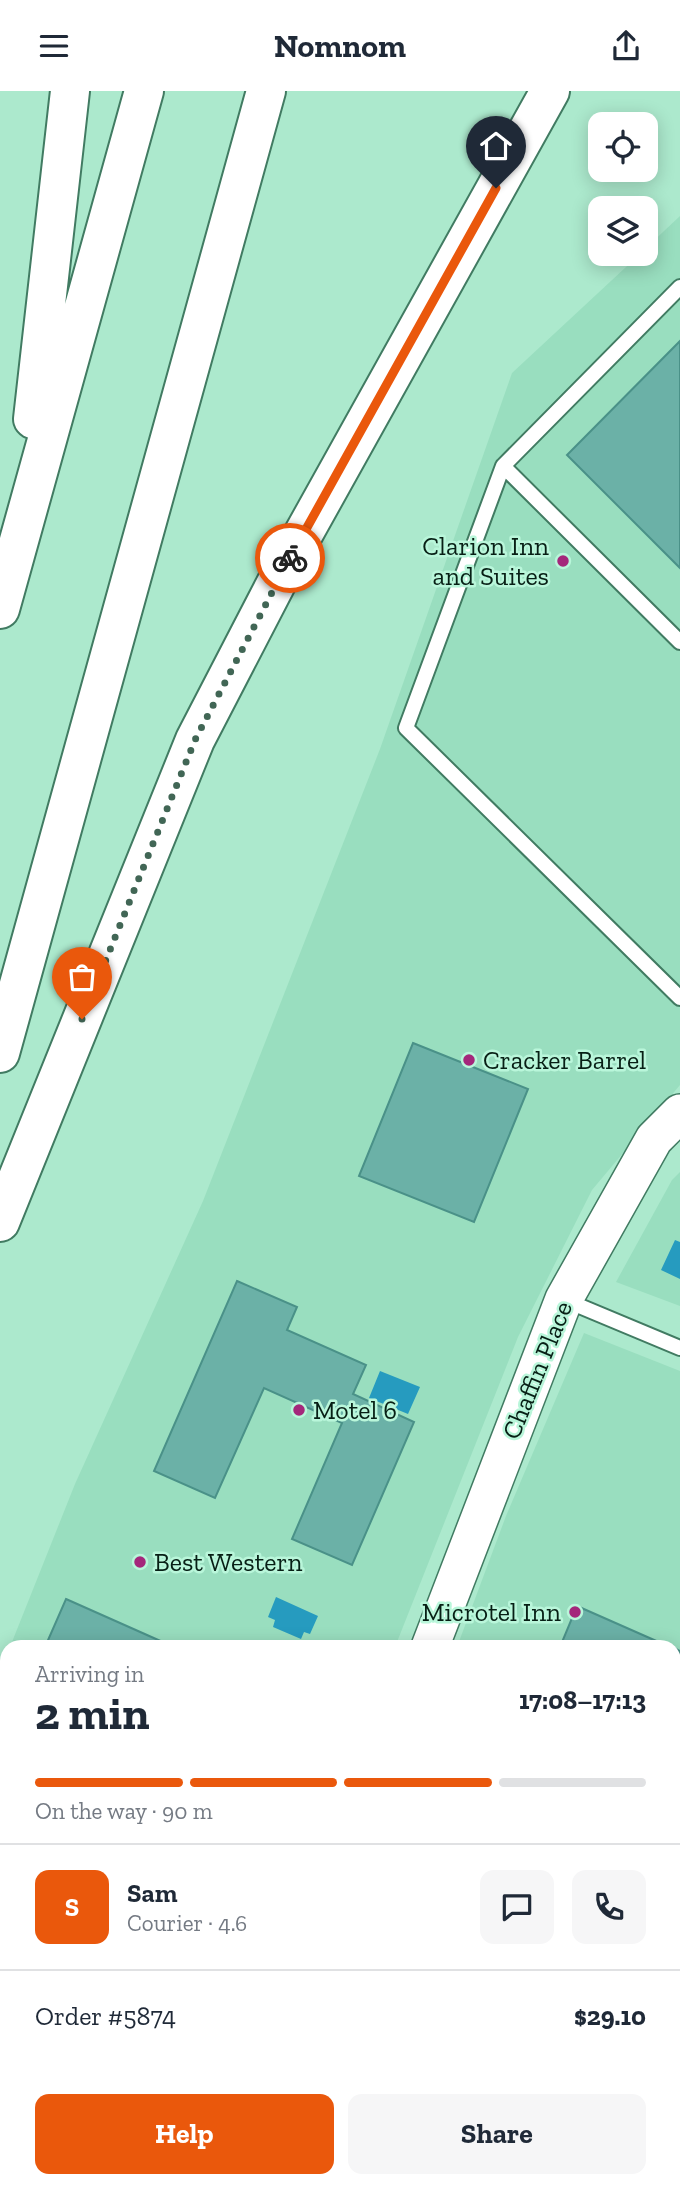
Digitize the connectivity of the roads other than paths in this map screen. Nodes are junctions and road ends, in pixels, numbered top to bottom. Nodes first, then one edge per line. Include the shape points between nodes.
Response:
1 (70, 91) edge
2 (144, 91) edge
3 (266, 91) edge
4 (550, 91) edge
5 (680, 287) edge
6 (503, 466) junction
7 (20, 534) junction
8 (0, 609) edge
9 (680, 642) edge
10 (680, 998) edge
11 (0, 1053) edge
12 (680, 1112) edge
13 (0, 1222) edge
14 (564, 1299) junction
15 (680, 1348) edge
16 (433, 1640) edge

1 - 7 highway
2 - 7 highway
3 - 11 highway
4 - 13 highway via 281,574 195,740
5 - 6 lane
6 - 9 lane
6 - 10 lane via 406,728
7 - 8 highway
12 - 14 street, Chaffin Place via 654,1139
14 - 15 lane
14 - 16 street, Chaffin Place

